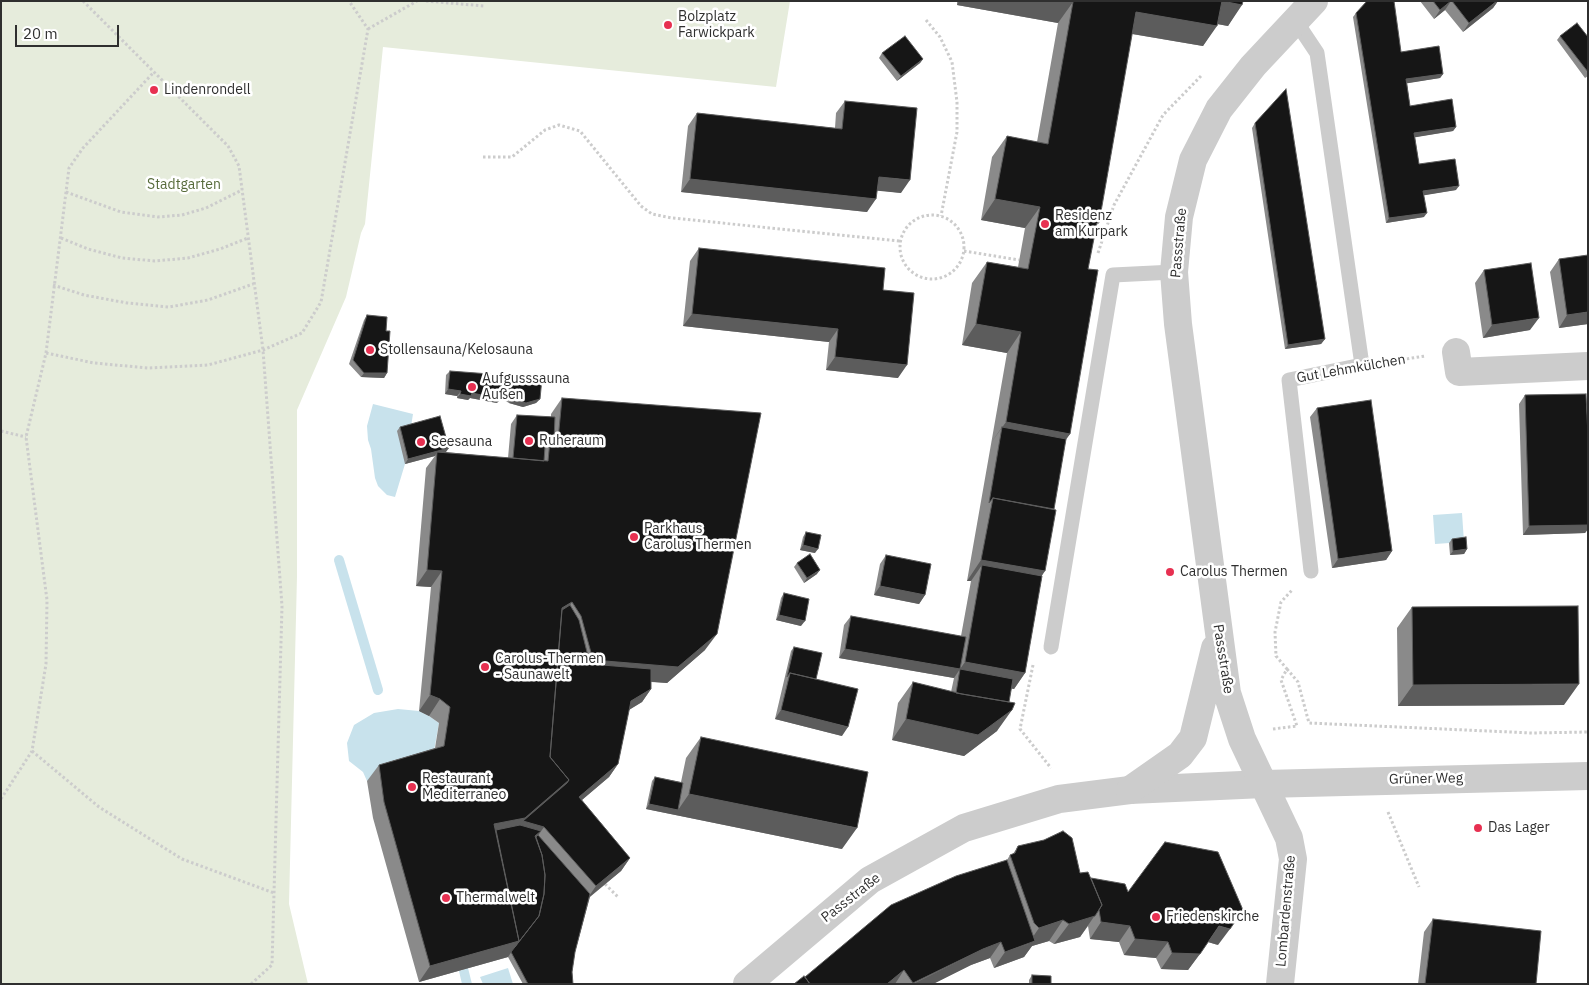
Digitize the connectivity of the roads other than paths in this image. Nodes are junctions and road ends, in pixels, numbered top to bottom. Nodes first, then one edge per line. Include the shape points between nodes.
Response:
1 (1305, 11) edge
2 (1174, 272) junction
3 (1456, 352) road end
4 (1588, 366) edge
5 (1311, 571) road end
6 (1218, 634) junction
7 (1051, 647) road end
8 (1588, 776) edge
9 (1264, 784) junction
10 (1130, 790) junction
11 (747, 984) edge
12 (1280, 984) edge

1 - 2 street, Passstraße via 1253,66 1219,109 1193,160 1179,217
1 - 5 lane, Gut Lehmkülchen via 1318,53 1362,365 1290,380
2 - 6 street, Passstraße
2 - 7 lane via 1113,275
3 - 4 street via 1459,372
6 - 9 street, Passstraße via 1226,693 1242,739
6 - 10 street via 1193,738 1180,755
8 - 9 street, Grüner Weg
9 - 10 street, Passstraße
9 - 12 street, Lombardenstraße via 1289,838 1293,859
10 - 11 street, Passstraße via 1059,799 964,828 870,880

